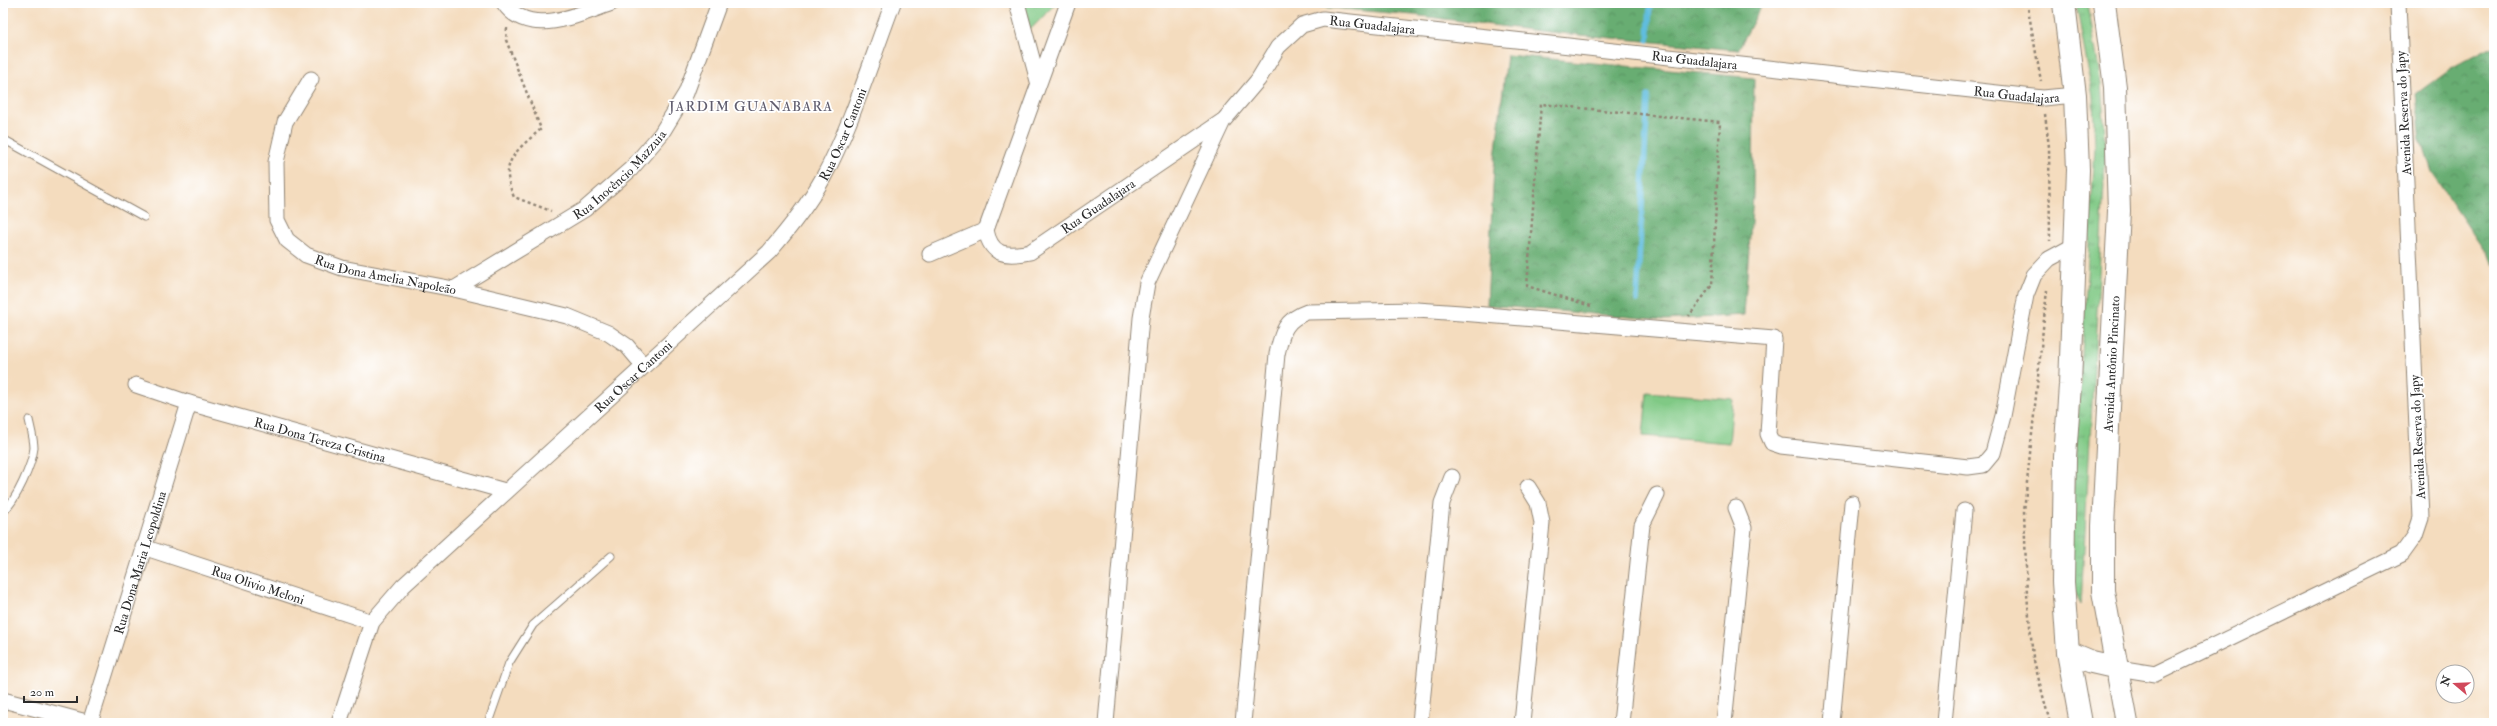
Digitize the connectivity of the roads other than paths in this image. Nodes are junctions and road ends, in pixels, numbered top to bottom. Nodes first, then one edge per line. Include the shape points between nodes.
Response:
1 (612, 3) edge
2 (719, 3) edge
3 (893, 3) edge
4 (1017, 3) edge
5 (1068, 3) edge
6 (2064, 3) edge
7 (2104, 3) edge
8 (2398, 3) edge
9 (507, 6) edge
10 (311, 79) dead end
11 (1038, 81) junction
12 (2075, 95) junction
13 (1224, 120) junction
14 (3, 140) edge
15 (144, 217) dead end
16 (986, 230) junction
17 (2074, 245) junction
18 (930, 254) dead end
19 (454, 289) junction
20 (643, 365) junction
21 (136, 385) dead end
22 (189, 403) junction
23 (29, 420) dead end
24 (1452, 477) dead end
25 (1528, 487) dead end
26 (505, 491) junction
27 (1657, 495) dead end
28 (1852, 503) dead end
29 (1736, 508) dead end
30 (1964, 511) dead end
31 (3, 512) edge
32 (143, 548) junction
33 (611, 556) dead end
34 (372, 622) junction
35 (2068, 652) junction
36 (2118, 668) junction
37 (3, 700) edge
38 (90, 723) edge
39 (339, 723) edge
40 (488, 723) edge
41 (1106, 723) edge
42 (1243, 723) edge
43 (1420, 723) edge
44 (1522, 723) edge
45 (1621, 723) edge
46 (1724, 723) edge
47 (1832, 723) edge
48 (1944, 723) edge
49 (2081, 723) edge
50 (2127, 723) edge

1 - 9 street via 544,23 528,20
2 - 19 street, Rua Inocêncio Mazzuia via 686,93 661,134 632,169 585,209
3 - 20 street, Rua Oscar Cantoni via 840,142 806,206 769,252
4 - 11 street
5 - 11 street
6 - 12 main road
7 - 36 main road, Avenida Antônio Pincinato via 2115,87 2119,211 2103,526 2103,591
8 - 36 street, Avenida Reserva do Japy via 2421,518 2415,536 2402,554 2155,674
10 - 19 street, Rua Dona Amelia Napoleão via 285,122 276,162 277,220 287,240 306,255 342,268
11 - 16 street
12 - 13 street, Rua Guadalajara via 2043,98 1323,19 1302,24 1278,47 1258,80
12 - 17 main road via 2078,170
13 - 16 street, Rua Guadalajara via 1030,252 1016,255 999,253 988,243
13 - 41 street via 1147,283 1141,318
14 - 15 lane
16 - 18 street
17 - 35 main road via 2064,511 2063,582
17 - 42 street via 2049,259 2034,275 2026,296 2003,416 1993,453 1983,465 1960,466 1772,443 1768,434 1774,339 1417,310 1307,312 1294,316 1286,326 1277,354
19 - 20 street, Rua Dona Amelia Napoleão via 567,316 608,333 627,346
20 - 26 street, Rua Oscar Cantoni
21 - 22 street, Rua Dona Tereza Cristina
22 - 26 street, Rua Dona Tereza Cristina
22 - 32 street, Rua Dona Maria Leopoldina
23 - 31 lane via 34,448 26,474
24 - 43 street via 1442,503
25 - 44 street via 1538,503 1542,523
26 - 34 street, Rua Oscar Cantoni via 403,586
27 - 45 street via 1642,525
28 - 47 street
29 - 46 street via 1744,528
30 - 48 street
32 - 34 street, Rua Olivio Meloni
32 - 38 street, Rua Dona Maria Leopoldina
33 - 40 lane via 533,625 510,663
34 - 39 street, Rua Oscar Cantoni
35 - 36 main road via 2092,662
35 - 49 main road
36 - 50 main road, Avenida Antônio Pincinato
37 - 38 street

